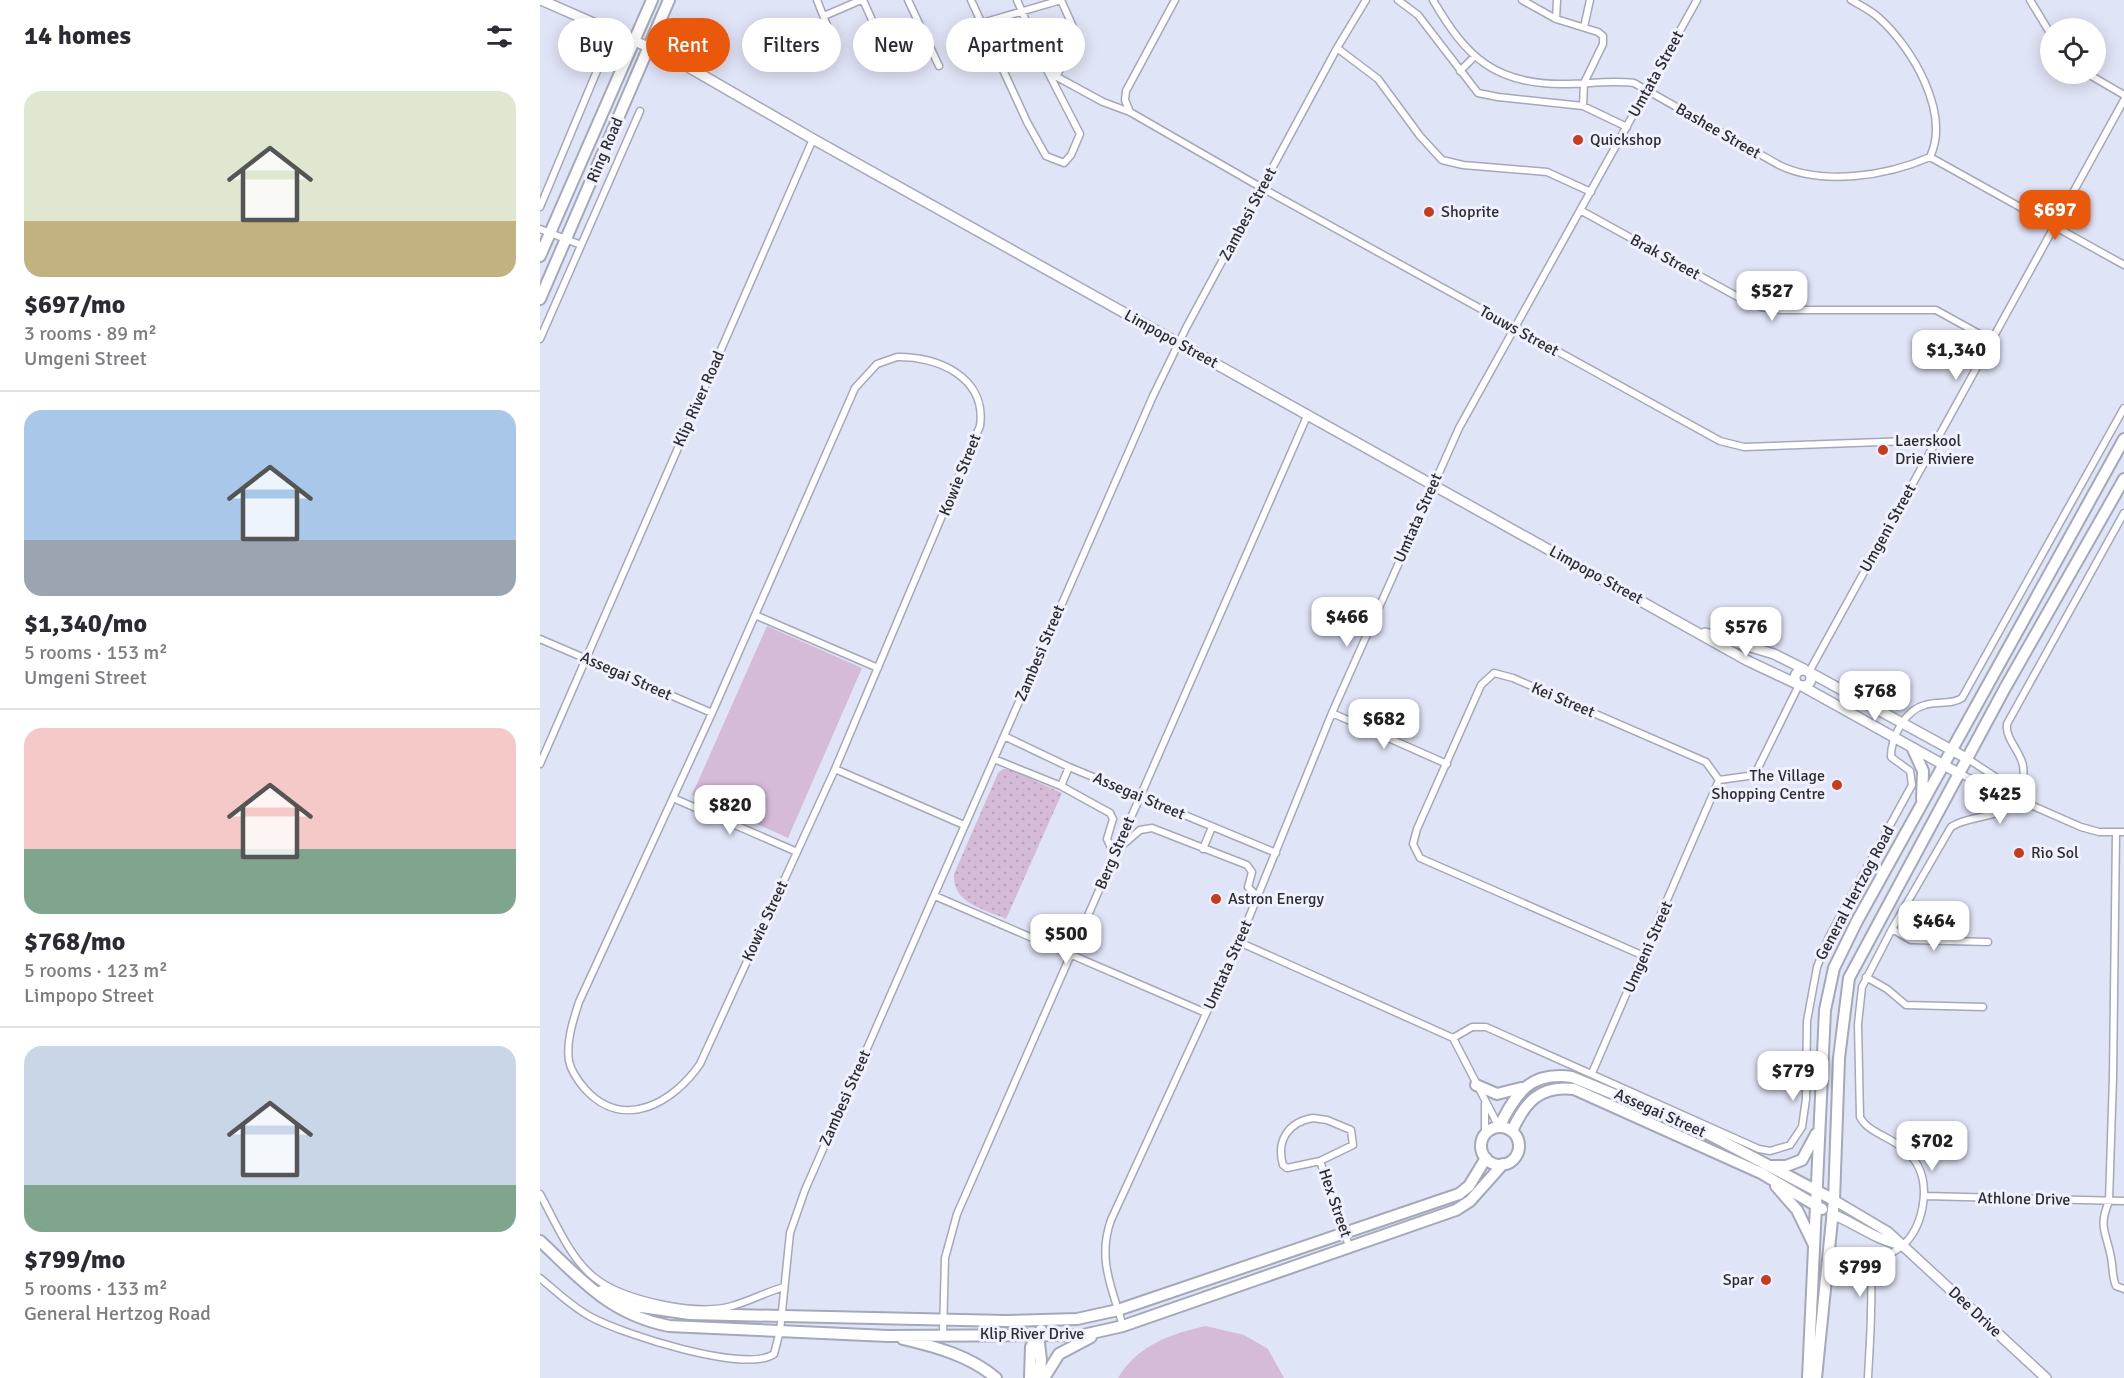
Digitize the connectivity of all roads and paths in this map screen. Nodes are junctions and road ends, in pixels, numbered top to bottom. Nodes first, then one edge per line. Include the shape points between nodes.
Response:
1 (541, 0) edge
2 (652, 0) edge
3 (669, 0) edge
4 (817, 0) edge
5 (862, 0) edge
6 (908, 0) edge
7 (970, 0) edge
8 (1017, 0) edge
9 (1061, 0) edge
10 (1175, 0) edge
11 (1366, 0) edge
12 (1398, 0) edge
13 (1433, 0) edge
14 (1522, 0) edge
15 (1557, 0) edge
16 (1590, 0) edge
17 (1697, 0) edge
18 (1851, 0) edge
19 (2031, 0) edge
20 (1023, 13) junction
21 (824, 16) joint
22 (583, 18) edge
23 (661, 18) edge
24 (870, 18) edge
25 (979, 18) edge
26 (1002, 18) edge
27 (1025, 18) edge
28 (2041, 18) edge
29 (1556, 19) junction
30 (1584, 27) junction
31 (634, 40) joint
32 (646, 45) edge
33 (1337, 48) junction
34 (646, 53) edge
35 (1474, 57) junction
36 (939, 66) dead end
37 (1460, 71) junction
38 (597, 72) edge
39 (619, 72) edge
40 (699, 72) edge
41 (1004, 72) edge
42 (1048, 72) joint
43 (1057, 75) junction
44 (1584, 83) junction
45 (2105, 84) edge
46 (1648, 90) junction
47 (2124, 95) edge
48 (2124, 100) edge
49 (1583, 106) junction
50 (640, 111) dead end
51 (1130, 112) junction
52 (1627, 127) junction
53 (813, 139) junction
54 (1930, 157) junction
55 (1262, 188) junction
56 (1591, 192) junction
57 (540, 207) edge
58 (1580, 210) junction
59 (2054, 226) junction
60 (545, 231) edge
61 (566, 240) junction
62 (581, 245) junction
63 (540, 256) edge
64 (2124, 265) edge
65 (540, 299) edge
66 (1514, 328) junction
67 (540, 339) edge
68 (1992, 341) junction
69 (1178, 343) junction
70 (2124, 408) edge
71 (1308, 414) junction
72 (2124, 439) edge
73 (1937, 440) junction
74 (2124, 479) edge
75 (1433, 483) junction
76 (2124, 513) edge
77 (755, 615) junction
78 (1694, 630) junction
79 (540, 639) edge
80 (586, 659) junction
81 (878, 668) junction
82 (1807, 671) junction
83 (1800, 685) junction
84 (712, 713) junction
85 (1332, 713) junction
86 (1903, 722) junction
87 (1004, 736) junction
88 (1894, 738) junction
89 (1913, 748) junction
90 (1953, 750) junction
91 (994, 759) junction
92 (1968, 759) junction
93 (540, 764) edge
94 (1447, 764) junction
95 (1944, 766) junction
96 (1069, 767) junction
97 (835, 768) junction
98 (1960, 774) junction
99 (1719, 780) junction
100 (1061, 786) junction
101 (2020, 793) junction
102 (1139, 796) junction
103 (673, 798) junction
104 (2016, 801) junction
105 (2029, 805) junction
106 (1921, 806) junction
107 (964, 825) junction
108 (1212, 827) junction
109 (2124, 832) edge
110 (2116, 833) junction
111 (1203, 849) junction
112 (797, 852) junction
113 (1115, 853) junction
114 (1276, 853) junction
115 (934, 896) junction
116 (1258, 897) junction
117 (1892, 929) junction
118 (1239, 942) junction
119 (1988, 942) dead end
120 (1072, 954) junction
121 (1644, 956) junction
122 (1866, 977) junction
123 (1983, 1007) dead end
124 (1206, 1013) junction
125 (1453, 1038) junction
126 (1592, 1073) junction
127 (1476, 1085) junction
128 (1525, 1087) junction
129 (1484, 1098) junction
130 (1819, 1117) junction
131 (1499, 1127) junction
132 (1512, 1131) junction
133 (1485, 1135) junction
134 (1486, 1158) junction
135 (1320, 1161) junction
136 (1503, 1164) junction
137 (1767, 1165) junction
138 (1769, 1178) junction
139 (1818, 1191) junction
140 (540, 1194) edge
141 (1925, 1196) junction
142 (1834, 1200) junction
143 (2109, 1201) junction
144 (2124, 1201) edge
145 (1817, 1206) junction
146 (1832, 1214) junction
147 (1345, 1233) junction
148 (544, 1245) edge
149 (1903, 1245) junction
150 (1349, 1246) junction
151 (1815, 1248) junction
152 (540, 1278) edge
153 (784, 1287) junction
154 (2124, 1289) edge
155 (1118, 1310) junction
156 (782, 1317) junction
157 (1058, 1320) junction
158 (943, 1321) junction
159 (1006, 1322) junction
160 (1123, 1326) junction
161 (780, 1331) junction
162 (1105, 1332) junction
163 (943, 1334) junction
164 (1012, 1335) junction
165 (1038, 1335) junction
166 (888, 1336) junction
167 (1030, 1357) junction
168 (996, 1378) edge
169 (1030, 1378) edge
170 (1039, 1378) edge
171 (1044, 1378) edge
172 (1808, 1378) edge
173 (1816, 1378) edge
174 (1868, 1378) edge
175 (2046, 1378) edge

1 - 22 street, Limpopo Street
2 - 31 main road, Ring Road
3 - 23 main road, Ring Road
4 - 21 street
5 - 21 street
5 - 24 street
6 - 36 street
7 - 25 street
8 - 20 street
9 - 20 street
9 - 43 street via 1077,36
10 - 51 street via 1126,91
11 - 33 street, Zambesi Street
12 - 37 street via 1418,15
13 - 35 street, Bashee Street
14 - 29 street
15 - 29 street
16 - 30 street
17 - 46 street, Umtata Street
18 - 54 street via 1880,18 1920,75 1938,120
19 - 28 street
20 - 26 street
20 - 27 street
29 - 30 street
30 - 44 street via 1604,39
31 - 32 street, Limpopo Street
33 - 55 street, Zambesi Street
33 - 56 street via 1378,79 1442,160 1547,172
34 - 61 main road, Ring Road
35 - 37 street
35 - 44 street, Bashee Street via 1495,70 1526,81
37 - 49 street via 1483,95
38 - 57 street
39 - 60 main road, Ring Road
40 - 53 street, Limpopo Street
41 - 42 street via 1046,156 1065,163 1080,140 1080,132
42 - 43 street, Touws Street
43 - 51 street, Touws Street via 1103,102
44 - 46 street, Bashee Street via 1623,82
44 - 49 street
45 - 47 street
46 - 52 street, Umtata Street
46 - 54 street, Bashee Street via 1802,175 1890,171
48 - 59 street, Umgeni Street
49 - 52 street
50 - 62 street, Ring Road
51 - 55 street, Touws Street
52 - 56 street, Umtata Street
53 - 69 street, Limpopo Street
53 - 80 street, Klip River Road
54 - 59 street
55 - 66 street, Touws Street
55 - 69 street, Zambesi Street
56 - 58 street, Umtata Street
58 - 66 street, Umtata Street
58 - 68 street, Brak Street via 1761,307 1936,310
59 - 64 street
59 - 68 street, Umgeni Street
60 - 61 street
60 - 63 main road, Ring Road
61 - 62 street
61 - 65 main road, Ring Road
62 - 67 street, Ring Road
66 - 73 street, Touws Street via 1729,444 1806,446
66 - 75 street, Umtata Street
68 - 73 street, Umgeni Street
69 - 71 street, Limpopo Street
69 - 87 street, Zambesi Street
70 - 86 street via 1962,698 1923,705
71 - 75 street, Limpopo Street
71 - 102 street, Berg Street
72 - 90 main road, General Hertzog Road
73 - 82 street, Umgeni Street
74 - 92 main road, General Hertzog Road
75 - 78 street, Limpopo Street
75 - 85 street, Umtata Street
76 - 101 street via 2007,724 2023,763
77 - 81 street
77 - 81 street, Kowie Street via 858,384 873,367 887,359 922,357 941,363 964,379 972,391 980,412 980,426
77 - 84 street, Kowie Street
78 - 82 street, Limpopo Street via 1774,654
78 - 83 street, Limpopo Street
79 - 80 street, Assegai Street
80 - 84 street, Assegai Street
80 - 93 street, Klip River Road
81 - 97 street, Kowie Street
82 - 83 street via 1810,680
82 - 86 street, Limpopo Street
83 - 88 street, Limpopo Street
83 - 99 street via 1756,772
84 - 103 street, Kowie Street
85 - 94 street
85 - 114 street, Umtata Street
86 - 88 street
86 - 90 street, Limpopo Street
87 - 91 street, Zambesi Street
87 - 96 street, Assegai Street
88 - 89 street, Limpopo Street
88 - 126 street, General Hertzog Road via 1891,757 1910,771 1912,785 1818,961 1808,1012 1806,1100 1797,1137 1781,1149 1759,1149
89 - 95 street, Limpopo Street
89 - 106 main road via 1924,774
90 - 92 street, Limpopo Street
90 - 95 main road, General Hertzog Road
91 - 100 street, Assegai Street
91 - 107 street, Zambesi Street
92 - 98 main road, General Hertzog Road
92 - 101 street
94 - 99 street, Kei Street via 1481,685 1497,673 1706,762
94 - 121 street, Kei Street via 1413,839 1417,855
95 - 98 street, Limpopo Street
95 - 106 main road, General Hertzog Road
96 - 100 street
96 - 102 street, Assegai Street
97 - 107 street
97 - 112 street, Kowie Street
98 - 104 street
98 - 142 main road, General Hertzog Road via 1848,981 1839,1058
99 - 121 street, Umgeni Street
100 - 113 street, Assegai Street via 1112,815 1107,839
101 - 104 street
101 - 105 street
102 - 108 street, Assegai Street
102 - 113 street, Berg Street
103 - 112 street
103 - 112 street, Kowie Street via 572,1022 569,1063 579,1082 606,1105 645,1109 687,1083 700,1064
104 - 105 street
104 - 117 street via 1991,816 1957,823 1946,834
105 - 110 street via 2081,827
106 - 130 main road, General Hertzog Road via 1832,973 1825,1010
107 - 115 street, Zambesi Street
108 - 111 street
108 - 114 street, Assegai Street
109 - 110 street
110 - 143 street
111 - 113 street, Assegai Street via 1149,827 1140,830
111 - 116 street, Assegai Street via 1247,865 1252,872 1248,887
113 - 120 street, Berg Street
114 - 116 street, Umtata Street
115 - 120 street
115 - 153 street, Zambesi Street via 805,1190 790,1233
116 - 118 street, Umtata Street
117 - 119 street via 1911,940
117 - 122 street
118 - 124 street, Umtata Street
118 - 125 street
120 - 124 street
120 - 158 street, Berg Street via 957,1214 945,1258
121 - 126 street, Umgeni Street
122 - 123 street via 1906,1005
122 - 141 street via 1858,1024 1860,1117 1865,1126 1893,1139 1913,1157
124 - 155 street, Umtata Street via 1106,1234 1104,1261
125 - 126 street, General Hertzog Road via 1472,1027 1486,1027
125 - 127 street
127 - 128 main road, Assegai Street via 1497,1094
127 - 129 street
128 - 131 main road via 1512,1101
128 - 137 main road, Assegai Street via 1553,1076 1580,1078 1701,1130
129 - 131 street
129 - 133 street
130 - 137 main road via 1812,1146 1802,1160 1786,1166
130 - 139 main road, General Hertzog Road
131 - 132 main road
131 - 133 main road
132 - 136 main road, Klip River Drive via 1519,1148 1514,1159
132 - 138 main road, Assegai Street via 1530,1100 1541,1092 1574,1089
133 - 134 main road via 1482,1146
134 - 136 main road
134 - 147 main road, Klip River Drive via 1469,1186 1459,1194
135 - 135 street, Hex Street via 1291,1168 1283,1166 1280,1150 1287,1131 1304,1119 1327,1120 1352,1130 1353,1145
135 - 147 street, Hex Street
136 - 150 main road, Klip River Drive via 1470,1201 1456,1210
137 - 139 main road, Assegai Street
138 - 145 main road, Assegai Street
138 - 151 main road via 1797,1210
139 - 142 main road, Assegai Street
139 - 145 main road, General Hertzog Road
140 - 153 street via 567,1244 594,1278 631,1296 671,1306 717,1309
141 - 143 street, Athlone Drive
141 - 149 street
142 - 146 main road, General Hertzog Road
142 - 149 street, Dee Drive
143 - 144 street, Athlone Drive
143 - 154 street via 2102,1228 2111,1254 2113,1280
145 - 146 main road, Assegai Street
145 - 151 main road, General Hertzog Road
146 - 149 street, Dee Drive via 1892,1244
146 - 173 main road, General Hertzog Road
147 - 150 street, Hex Street
147 - 155 main road, Klip River Drive
148 - 156 main road, Klip River Drive via 603,1292 635,1306 690,1314
148 - 161 main road, Klip River Drive via 602,1298 634,1316 688,1328
149 - 174 street via 1883,1257 1873,1274
149 - 175 street, Dee Drive
150 - 160 main road, Klip River Drive
151 - 172 main road, General Hertzog Road
152 - 161 street, Zambesi Street via 593,1318 670,1346 761,1360 774,1354
153 - 156 street, Zambesi Street
155 - 157 main road, Klip River Drive
155 - 160 street, Umtata Street
156 - 158 main road, Klip River Drive
156 - 161 street, Zambesi Street
157 - 159 main road, Klip River Drive
157 - 165 main road via 1044,1326
158 - 159 main road, Klip River Drive
158 - 163 street, Berg Street
159 - 165 main road via 1029,1327
160 - 162 main road, Klip River Drive
161 - 166 main road, Klip River Drive
162 - 165 main road, Klip River Drive
162 - 171 main road via 1059,1354
163 - 164 main road, Klip River Drive
163 - 166 main road, Klip River Drive
164 - 165 main road, Klip River Drive
164 - 167 main road via 1023,1342
165 - 167 main road
165 - 170 main road
166 - 168 main road via 955,1354
167 - 169 main road

